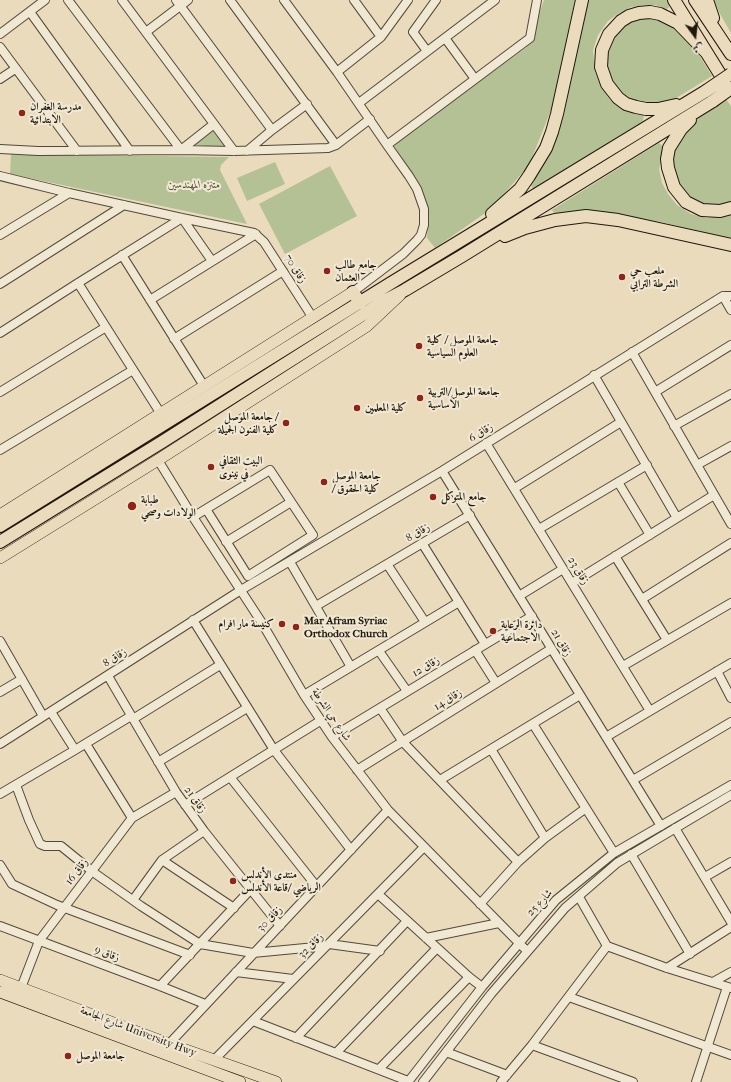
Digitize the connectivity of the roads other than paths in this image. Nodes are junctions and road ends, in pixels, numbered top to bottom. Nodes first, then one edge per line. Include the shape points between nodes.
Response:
1 (46, 0) edge
2 (68, 0) edge
3 (122, 0) edge
4 (188, 0) edge
5 (230, 0) edge
6 (284, 0) edge
7 (354, 0) edge
8 (408, 0) edge
9 (436, 0) edge
10 (495, 0) edge
11 (537, 0) edge
12 (582, 0) edge
13 (674, 0) edge
14 (696, 0) edge
15 (707, 0) edge
16 (178, 3) edge
17 (30, 12) junction
18 (146, 32) junction
19 (0, 34) edge
20 (381, 37) junction
21 (445, 38) junction
22 (722, 40) junction
23 (0, 47) edge
24 (427, 51) junction
25 (706, 52) junction
26 (731, 54) edge
27 (16, 69) junction
28 (337, 72) junction
29 (731, 74) edge
30 (0, 78) edge
31 (475, 79) junction
32 (731, 88) edge
33 (731, 92) edge
34 (695, 97) junction
35 (708, 99) junction
36 (358, 103) junction
37 (307, 104) junction
38 (370, 119) junction
39 (214, 124) junction
40 (272, 130) junction
41 (336, 145) junction
42 (387, 145) junction
43 (2, 150) edge
44 (181, 150) junction
45 (247, 150) junction
46 (77, 151) junction
47 (130, 151) junction
48 (234, 151) junction
49 (0, 176) edge
50 (69, 193) junction
51 (124, 205) junction
52 (731, 208) edge
53 (182, 218) junction
54 (256, 234) junction
55 (0, 235) edge
56 (731, 245) edge
57 (450, 247) junction
58 (122, 255) junction
59 (462, 256) junction
60 (212, 261) junction
61 (283, 271) junction
62 (78, 283) junction
63 (0, 284) edge
64 (405, 290) junction
65 (353, 292) junction
66 (727, 296) edge
67 (150, 300) junction
68 (360, 303) junction
69 (731, 310) edge
70 (313, 318) junction
71 (106, 327) junction
72 (0, 333) edge
73 (174, 338) junction
74 (731, 345) edge
75 (632, 352) junction
76 (133, 370) junction
77 (594, 375) junction
78 (204, 386) junction
79 (0, 392) edge
80 (655, 392) junction
81 (731, 394) edge
82 (161, 414) junction
83 (621, 422) junction
84 (674, 426) junction
85 (486, 443) junction
86 (731, 446) edge
87 (0, 450) edge
88 (158, 460) junction
89 (647, 465) junction
90 (697, 465) junction
91 (442, 471) junction
92 (618, 482) junction
93 (514, 488) junction
94 (714, 495) junction
95 (291, 502) junction
96 (206, 509) junction
97 (0, 514) edge
98 (470, 515) junction
99 (193, 517) junction
100 (677, 518) junction
101 (731, 524) edge
102 (0, 526) edge
103 (540, 529) junction
104 (650, 535) junction
105 (0, 542) edge
106 (226, 542) junction
107 (422, 543) junction
108 (731, 543) edge
109 (615, 556) junction
110 (0, 558) edge
111 (290, 562) junction
112 (388, 564) junction
113 (563, 569) junction
114 (572, 583) junction
115 (241, 590) junction
116 (519, 596) junction
117 (642, 599) junction
118 (459, 602) junction
119 (731, 604) edge
120 (316, 606) junction
121 (532, 616) junction
122 (193, 620) junction
123 (425, 622) junction
124 (667, 640) junction
125 (0, 643) edge
126 (485, 644) junction
127 (551, 649) junction
128 (379, 650) junction
129 (475, 650) junction
130 (731, 663) edge
131 (220, 665) junction
132 (623, 666) junction
133 (351, 667) junction
134 (717, 671) junction
135 (108, 676) junction
136 (22, 678) junction
137 (496, 683) junction
138 (407, 691) junction
139 (0, 692) edge
140 (304, 695) junction
141 (580, 695) junction
142 (731, 698) edge
143 (247, 708) junction
144 (380, 708) junction
145 (650, 711) junction
146 (51, 712) junction
147 (43, 716) junction
148 (132, 717) junction
149 (320, 721) junction
150 (731, 722) edge
151 (533, 724) junction
152 (332, 737) junction
153 (606, 737) junction
154 (403, 742) junction
155 (0, 744) edge
156 (86, 744) junction
157 (491, 749) junction
158 (75, 750) junction
159 (274, 750) junction
160 (158, 762) junction
161 (357, 770) junction
162 (230, 777) junction
163 (440, 780) junction
164 (633, 780) junction
165 (16, 785) junction
166 (731, 785) edge
167 (176, 792) junction
168 (0, 794) edge
169 (731, 795) edge
170 (185, 805) junction
171 (586, 808) junction
172 (388, 810) junction
173 (132, 818) junction
174 (661, 826) junction
175 (675, 828) junction
176 (204, 831) junction
177 (545, 838) junction
178 (424, 847) junction
179 (351, 850) junction
180 (614, 853) junction
181 (631, 854) junction
182 (162, 860) junction
183 (518, 862) junction
184 (731, 862) edge
185 (0, 865) edge
186 (92, 871) junction
187 (705, 877) junction
188 (317, 887) junction
189 (251, 889) junction
190 (378, 894) junction
191 (579, 897) junction
192 (133, 900) junction
193 (480, 904) junction
194 (64, 908) junction
195 (234, 908) junction
196 (407, 921) junction
197 (731, 922) edge
198 (499, 923) junction
199 (0, 926) edge
200 (280, 926) junction
201 (731, 927) edge
202 (426, 938) junction
203 (38, 941) junction
204 (200, 944) junction
205 (518, 944) junction
206 (327, 945) junction
207 (607, 946) junction
208 (437, 948) junction
209 (380, 951) junction
210 (528, 951) junction
211 (253, 953) junction
212 (690, 954) junction
213 (190, 955) junction
214 (667, 968) junction
215 (236, 972) junction
216 (731, 972) edge
217 (469, 977) junction
218 (293, 979) junction
219 (0, 980) edge
220 (712, 982) junction
221 (160, 986) junction
222 (482, 987) junction
223 (729, 987) edge
224 (21, 988) junction
225 (0, 992) edge
226 (569, 997) junction
227 (205, 1004) junction
228 (253, 1021) junction
229 (137, 1038) junction
230 (296, 1038) junction
231 (169, 1044) junction
232 (532, 1045) junction
233 (707, 1047) junction
234 (446, 1052) junction
235 (336, 1053) junction
236 (731, 1055) edge
237 (214, 1060) junction
238 (379, 1069) junction
239 (507, 1075) junction
240 (240, 1082) edge
241 (276, 1082) edge
242 (408, 1082) edge
243 (422, 1082) edge
244 (501, 1082) edge
245 (633, 1082) edge
246 (696, 1082) edge

1 - 17 street
2 - 44 street
3 - 18 street
4 - 16 street
5 - 37 street
6 - 28 street
7 - 20 street
8 - 20 street
9 - 24 street via 413,32
10 - 21 street
11 - 31 street via 530,38
12 - 57 highway via 557,114 546,148 520,189
13 - 25 highway
14 - 22 highway
15 - 22 highway
16 - 18 street
16 - 40 street
17 - 19 street
17 - 47 street
18 - 39 street
20 - 28 street
21 - 24 street
21 - 31 street
22 - 26 highway
23 - 27 street
24 - 36 street
25 - 33 highway
25 - 34 highway via 678,23 664,15 650,12 639,13 621,21 609,34 602,50 601,67 607,84 626,104 658,109
27 - 30 street
27 - 46 street
28 - 36 street
29 - 35 highway, bridge
31 - 42 street
32 - 35 highway, bridge
34 - 35 highway
34 - 57 highway
35 - 52 highway via 681,129 669,148 667,159 670,178 679,195 694,207 711,212
35 - 59 highway
36 - 38 street
37 - 40 street
37 - 41 street
38 - 41 street
38 - 42 street
39 - 44 street
39 - 48 street
40 - 45 street
41 - 45 street via 328,148
42 - 65 street via 417,190 424,209 424,225 421,235 411,247
43 - 46 street
44 - 47 street
44 - 48 street
45 - 48 street
46 - 47 street
49 - 50 street
50 - 51 street
50 - 55 street
51 - 53 street
51 - 63 street
53 - 54 street
53 - 58 street
53 - 60 street
54 - 60 street
54 - 61 street, زقاق 70
56 - 59 highway via 618,220 571,217 525,228
57 - 68 highway
58 - 62 street
58 - 67 street
59 - 64 highway
60 - 67 street
61 - 70 street, زقاق 70
61 - 73 street
62 - 71 street
62 - 72 street
64 - 88 main road via 367,326
64 - 105 highway
65 - 68 highway
65 - 70 main road
66 - 69 street
66 - 75 street, زقاق 6
67 - 73 street
68 - 102 highway
70 - 78 main road
71 - 76 street
71 - 79 street
73 - 78 street
74 - 80 street
75 - 77 street, زقاق 6
75 - 80 street
76 - 82 street
76 - 87 street
77 - 83 street
77 - 85 street, زقاق 6
78 - 82 main road
80 - 84 street
81 - 84 street
82 - 97 main road
83 - 89 street
83 - 93 street
84 - 90 street
85 - 91 street, زقاق 6
85 - 93 street, زقاق 23
86 - 90 street
88 - 99 street, شارع حي الشرطة
88 - 110 main road
89 - 92 street
89 - 100 street
90 - 94 street
91 - 98 street, زقاق 21
91 - 111 street, زقاق 6
92 - 103 street
92 - 104 street
93 - 103 street, زقاق 23
94 - 100 street
94 - 101 street
95 - 96 street via 270,470
95 - 106 street
95 - 106 street via 313,534 248,576
96 - 99 street
96 - 106 street
98 - 107 street, زقاق 8
98 - 116 street, زقاق 21
99 - 115 street, شارع حي الشرطة
100 - 104 street
103 - 113 street, زقاق 23
104 - 109 street
107 - 112 street, زقاق 8
107 - 118 street
108 - 117 street
109 - 114 street
109 - 117 street
111 - 115 street, زقاق 6
111 - 120 street
112 - 120 street, زقاق 8
112 - 123 street
113 - 114 street, زقاق 23
113 - 116 street
114 - 132 street, زقاق 23
115 - 122 street, زقاق 8
115 - 140 street, شارع حي الشرطة
116 - 121 street, زقاق 21
117 - 124 street
118 - 123 street
118 - 126 street
119 - 124 street
120 - 133 street
121 - 126 street, زقاق 12
121 - 127 street, زقاق 21
122 - 131 street
122 - 135 street, زقاق 8
123 - 128 street
124 - 132 street
125 - 136 street
126 - 129 street, زقاق 12
127 - 137 street, زقاق 14
127 - 141 street, زقاق 21
128 - 133 street
128 - 138 street
129 - 137 street
129 - 138 street, زقاق 12
130 - 134 street
131 - 143 street
131 - 148 street
132 - 145 street, زقاق 23
133 - 140 street
134 - 142 street
134 - 145 street
135 - 146 street, زقاق 8
135 - 148 street, زقاق 21
136 - 139 street
136 - 147 street
137 - 154 street, زقاق 14
138 - 144 street, زقاق 12
140 - 149 street, شارع حي الشرطة
141 - 151 street
141 - 153 street, زقاق 21
143 - 159 street
143 - 160 street
144 - 152 street, زقاق 12
144 - 154 street
145 - 153 street
146 - 147 street, زقاق 8
146 - 158 street
147 - 155 street, زقاق 8
148 - 156 street
148 - 160 street, زقاق 21
149 - 152 street, شارع حي الشرطة
149 - 159 street
150 - 164 street
151 - 157 street
151 - 171 street
152 - 161 street, شارع حي الشرطة
153 - 164 street, زقاق 21
154 - 161 street, زقاق 14
154 - 163 street
156 - 158 street
156 - 173 street
157 - 163 street
157 - 177 street
158 - 165 street
159 - 162 street
159 - 179 street
160 - 167 street, زقاق 21
161 - 172 street, شارع حي الشرطة
162 - 170 street
162 - 188 street
163 - 183 street
164 - 174 street, زقاق 21
165 - 168 street
165 - 186 street via 28,820 40,844 61,846
166 - 174 street, شارع 25
167 - 170 street, زقاق 21
167 - 173 street, زقاق 16
169 - 175 street, شارع 25
170 - 176 street, زقاق 21
171 - 177 street
171 - 180 street
172 - 178 street, شارع حي الشرطة
172 - 179 street, زقاق 30
173 - 186 street, زقاق 16
174 - 180 street, شارع 25
175 - 181 street, شارع 25
175 - 187 street
176 - 182 street
176 - 189 street, زقاق 21
177 - 183 street
178 - 190 street, زقاق 32
178 - 193 street, شارع حي الشرطة
179 - 188 street, زقاق 30
180 - 205 street, شارع 25 via 556,900
181 - 191 street, شارع 25
181 - 212 street
182 - 192 street
182 - 195 street
183 - 193 street
184 - 187 street
185 - 194 street via 12,884
186 - 192 street
186 - 194 street, زقاق 16
187 - 197 street
188 - 200 street, زقاق 30
189 - 195 street
189 - 200 street, زقاق 21
190 - 196 street
190 - 206 street, زقاق 32
191 - 207 street
191 - 210 street, شارع 25 via 565,908
192 - 204 street
193 - 198 street, شارع حي الشرطة
194 - 203 street, زقاق 16
194 - 213 street
195 - 204 street
196 - 202 street
196 - 209 street
198 - 202 street
198 - 205 street, شارع حي الشرطة
199 - 203 street, زقاق 9
200 - 211 street, زقاق 30
201 - 212 street
202 - 208 street
203 - 221 street, زقاق 9
203 - 224 street, زقاق 16
204 - 211 street
204 - 213 street
205 - 210 street, شارع حي الشرطة
205 - 222 street, شارع 25
206 - 209 street
206 - 211 street
206 - 218 street, زقاق 32
207 - 214 street
207 - 226 street
208 - 217 street
208 - 235 street
209 - 230 street
210 - 234 street, شارع 25
211 - 215 street, زقاق 30
212 - 214 street
213 - 221 street
214 - 220 street
215 - 218 street
215 - 227 street, زقاق 30
216 - 220 street
217 - 222 street
217 - 238 street
218 - 228 street, زقاق 32
219 - 224 main road, شارع الجامعة University Hwy
220 - 223 street
221 - 227 street, زقاق 9
222 - 242 street, شارع 25
223 - 233 street
224 - 229 main road, شارع الجامعة University Hwy
225 - 229 main road, شارع الجامعة University Hwy
226 - 232 street
226 - 233 street
227 - 231 street, زقاق 30
228 - 230 street
228 - 237 street, زقاق 32
229 - 231 main road, شارع الجامعة University Hwy
229 - 240 main road, شارع الجامعة University Hwy via 168,1054
230 - 235 street
231 - 237 main road, شارع الجامعة University Hwy
232 - 239 street
232 - 245 street
233 - 236 street
233 - 246 street
234 - 239 street
234 - 243 street, شارع 25
235 - 238 street
237 - 241 main road, شارع الجامعة University Hwy
238 - 242 street
239 - 244 street

